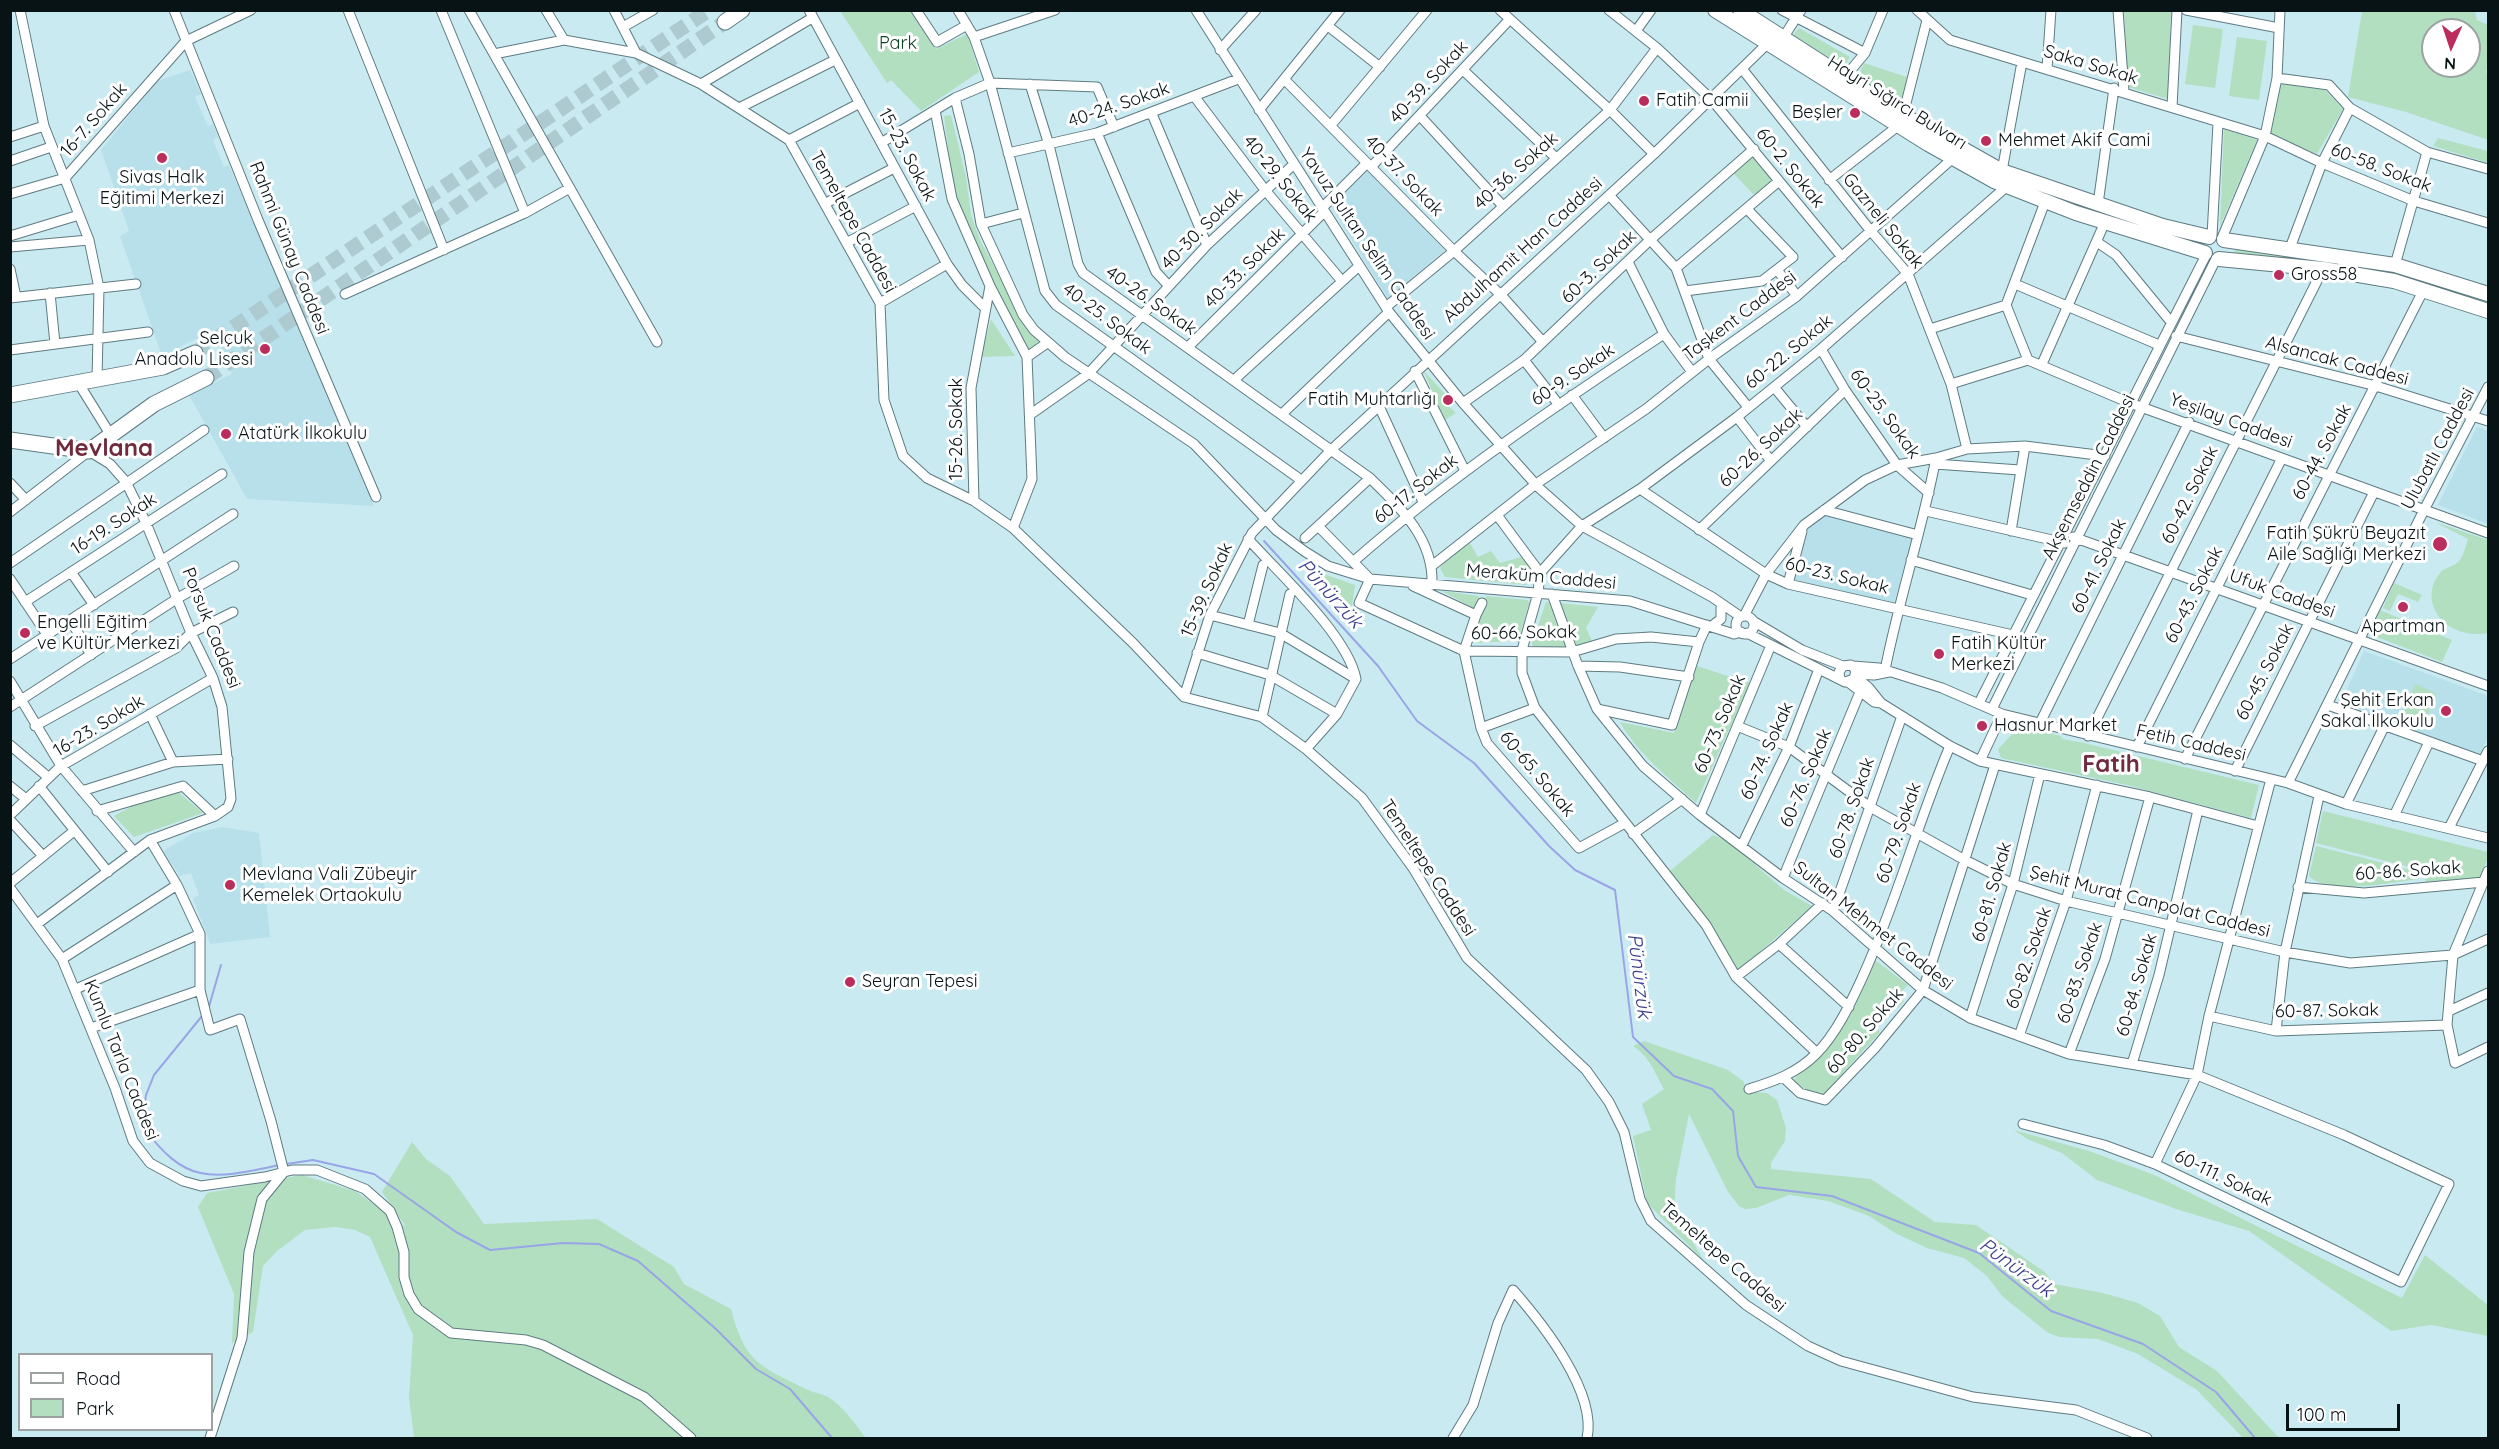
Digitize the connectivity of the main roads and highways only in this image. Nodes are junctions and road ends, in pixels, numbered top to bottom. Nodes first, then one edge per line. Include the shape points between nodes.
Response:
1 (742, 10) edge
2 (726, 22) tunnel mouth
3 (195, 353) tunnel mouth
4 (206, 378) tunnel mouth
5 (10, 395) edge
6 (10, 440) edge

1 - 2 main road
3 - 5 main road via 163,367
4 - 6 main road, Porsuk Caddesi via 154,404 89,451

